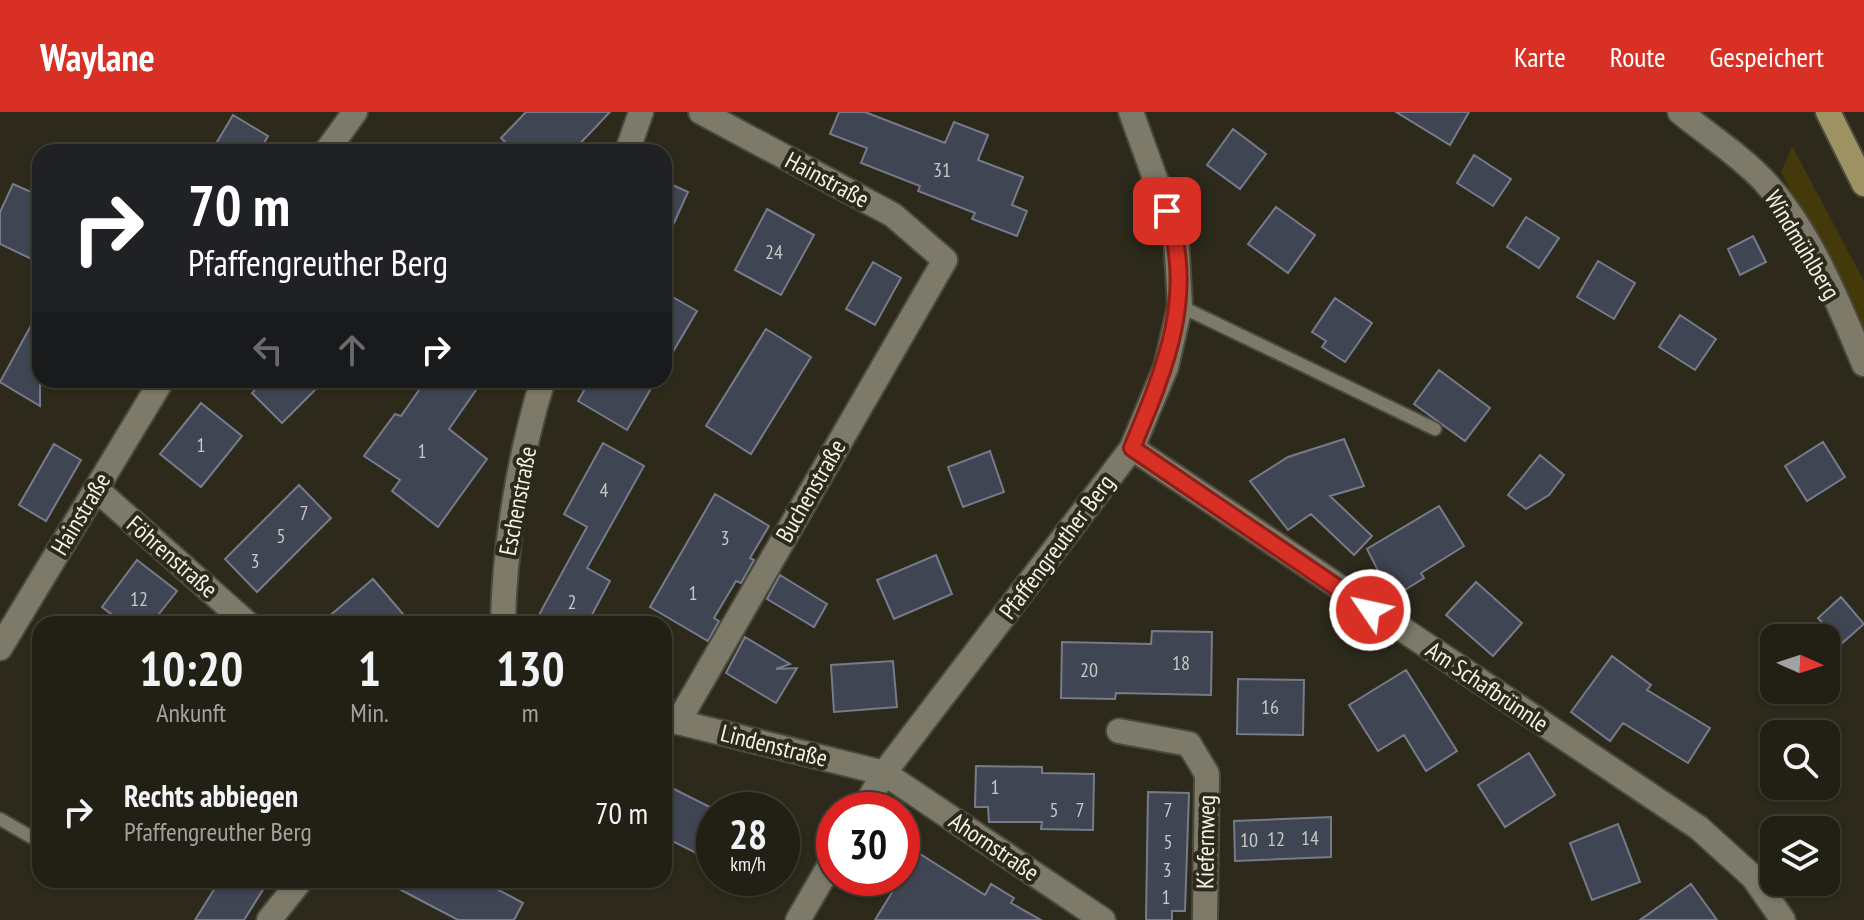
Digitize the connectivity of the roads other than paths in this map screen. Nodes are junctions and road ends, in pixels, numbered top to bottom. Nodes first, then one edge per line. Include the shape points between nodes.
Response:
1 (355, 112) edge
2 (641, 112) edge
3 (701, 112) edge
4 (1131, 112) edge
5 (1680, 112) edge
6 (1828, 112) edge
7 (332, 144) edge
8 (630, 144) edge
9 (1864, 184) edge
10 (945, 260) joint
11 (1180, 306) junction
12 (1864, 364) edge
13 (157, 388) edge
14 (541, 388) edge
15 (1435, 429) dead end
16 (1132, 448) junction
17 (96, 489) junction
18 (239, 616) edge
19 (503, 616) edge
20 (0, 648) edge
21 (672, 720) edge
22 (672, 722) edge
23 (1119, 731) dead end
24 (884, 773) junction
25 (873, 792) edge
26 (0, 819) edge
27 (32, 837) edge
28 (295, 888) edge
29 (816, 889) edge
30 (269, 920) edge
31 (798, 920) edge
32 (1103, 920) edge
33 (1205, 920) edge
34 (1783, 920) edge

1 - 7 street
2 - 8 street
3 - 10 street, Hainstraße via 893,215
4 - 11 street, Pfaffengreuther Berg via 1176,236
5 - 12 street, Windmühlberg via 1765,182 1803,237
6 - 9 main road
10 - 21 street, Buchenstraße
11 - 15 lane
11 - 16 street, Pfaffengreuther Berg via 1166,367
13 - 17 street, Hainstraße
14 - 19 street, Eschenstraße via 503,577
16 - 24 street, Pfaffengreuther Berg
16 - 34 street, Am Schafbrünnle via 1699,828 1753,877
17 - 18 street, Föhrenstraße
17 - 20 street, Hainstraße
22 - 24 street, Lindenstraße
23 - 33 street, Kiefernweg via 1189,744 1207,774
24 - 25 street, Pfaffengreuther Berg
24 - 32 street, Ahornstraße
26 - 27 lane
28 - 30 street
29 - 31 street

